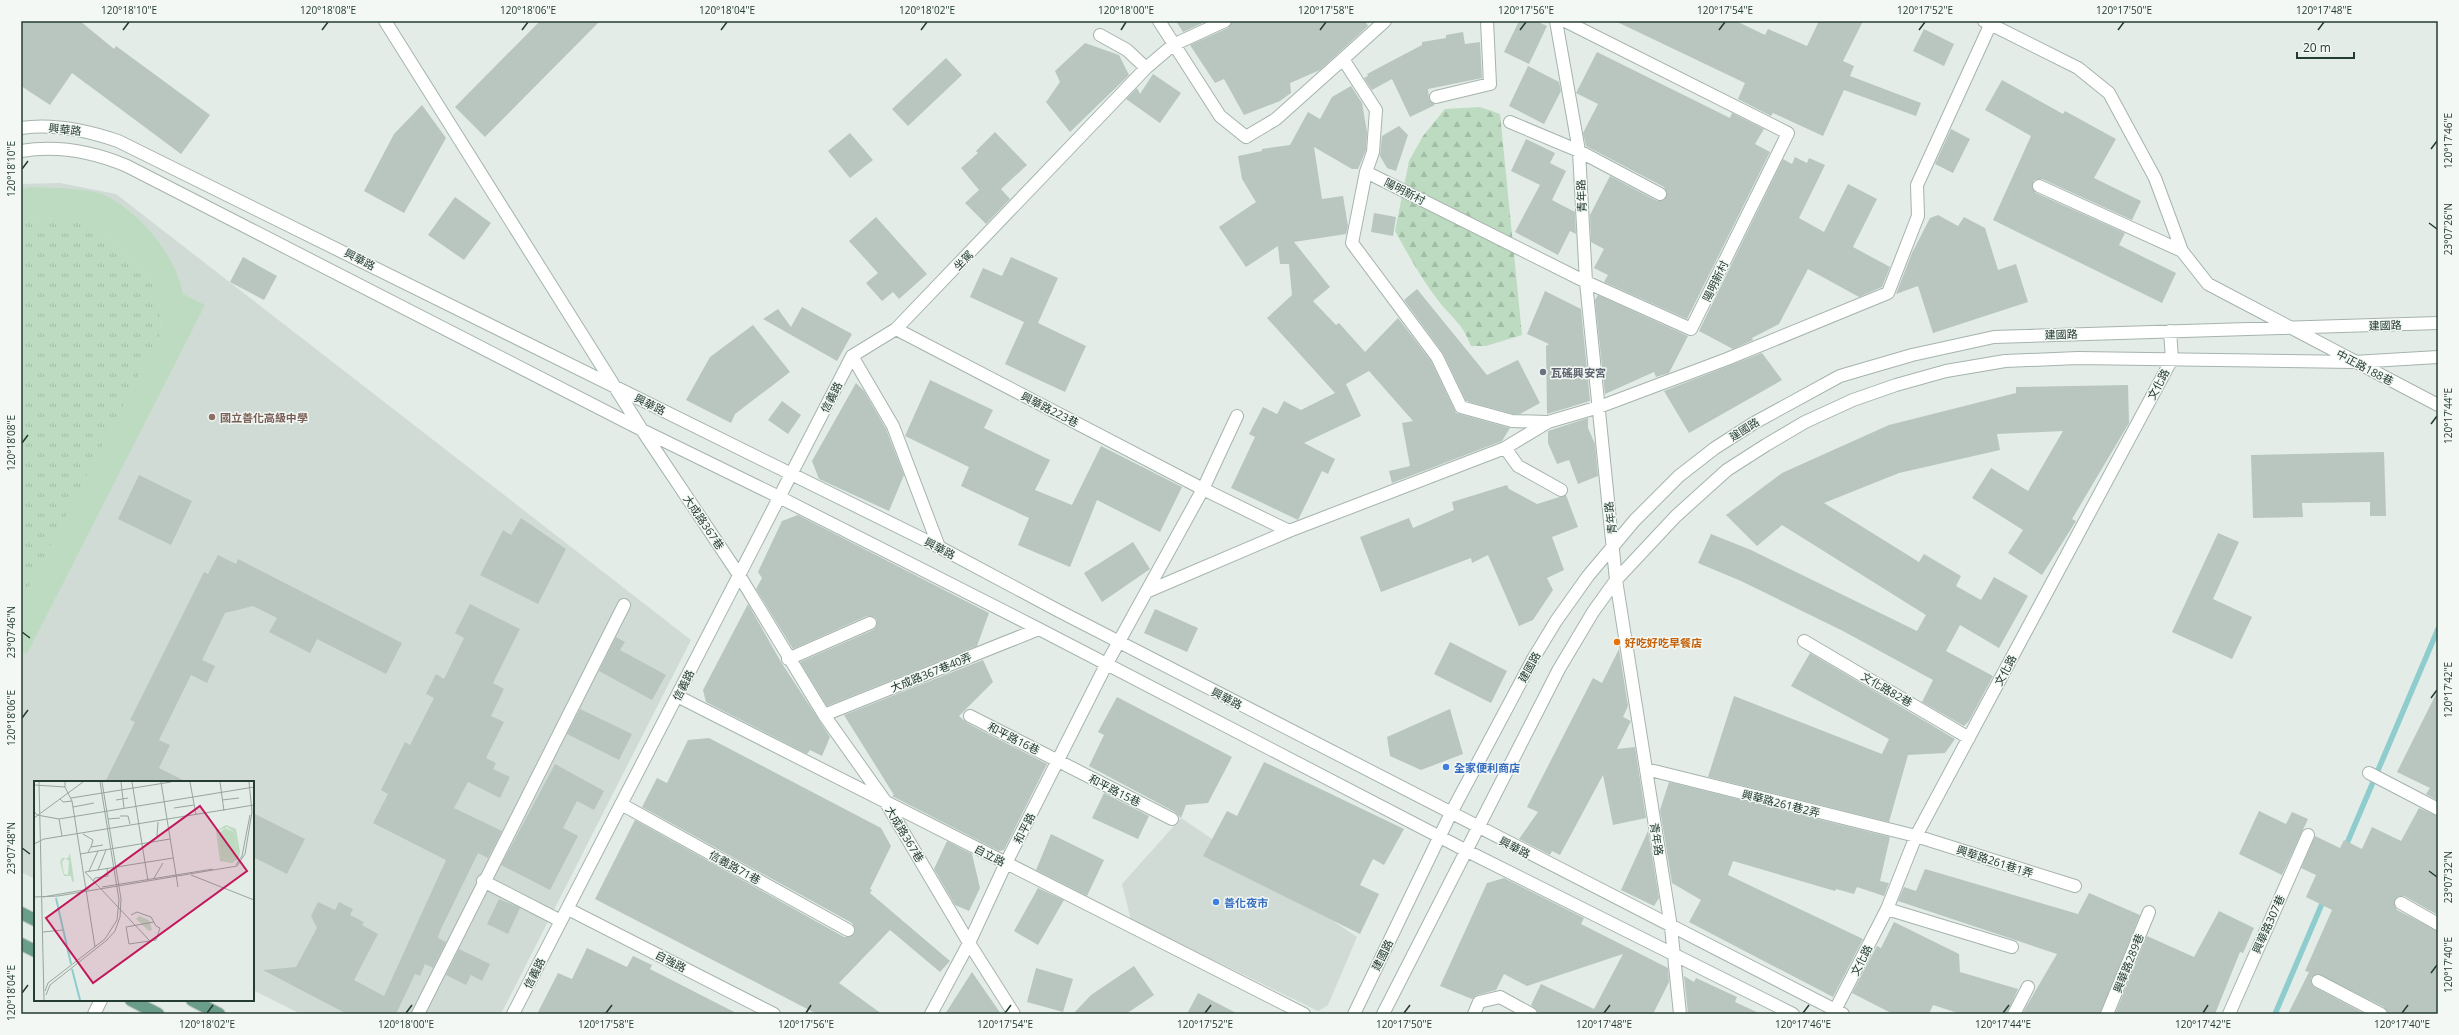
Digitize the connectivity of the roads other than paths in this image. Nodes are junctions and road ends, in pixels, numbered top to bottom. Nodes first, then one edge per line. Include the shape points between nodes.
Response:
1 (385, 21) edge
2 (1159, 21) edge
3 (1225, 21) edge
4 (1385, 21) edge
5 (1487, 21) edge
6 (1556, 21) edge
7 (1565, 21) edge
8 (1989, 22) edge
9 (1100, 35) dead end
10 (1173, 45) junction
11 (1343, 59) junction
12 (1146, 68) junction
13 (1436, 97) dead end
14 (1510, 122) dead end
15 (21, 128) edge
16 (21, 151) edge
17 (1579, 151) junction
18 (1366, 172) junction
19 (2039, 186) dead end
20 (1660, 194) dead end
21 (2182, 251) junction
22 (1586, 282) junction
23 (2438, 323) edge
24 (896, 329) junction
25 (2293, 329) junction
26 (2170, 331) junction
27 (852, 356) junction
28 (2438, 357) edge
29 (2172, 359) junction
30 (2354, 362) junction
31 (615, 387) junction
32 (2438, 405) edge
33 (1598, 407) junction
34 (1237, 416) dead end
35 (1548, 422) junction
36 (642, 430) junction
37 (1506, 448) junction
38 (791, 474) junction
39 (1203, 489) junction
40 (1561, 490) dead end
41 (780, 497) junction
42 (1289, 531) junction
43 (1613, 544) junction
44 (939, 547) junction
45 (739, 575) junction
46 (1616, 580) junction
47 (1146, 592) junction
48 (624, 605) dead end
49 (870, 623) dead end
50 (1039, 629) junction
51 (1804, 641) dead end
52 (1118, 642) junction
53 (788, 659) junction
54 (1106, 665) junction
55 (677, 696) junction
56 (824, 715) junction
57 (970, 716) dead end
58 (1969, 738) junction
59 (1058, 760) junction
60 (1646, 769) junction
61 (2369, 773) dead end
62 (885, 801) junction
63 (621, 804) junction
64 (2438, 810) edge
65 (1451, 814) junction
66 (1172, 819) dead end
67 (1477, 827) junction
68 (2308, 835) dead end
69 (1916, 836) junction
70 (1440, 837) junction
71 (1465, 850) junction
72 (1006, 863) junction
73 (483, 881) junction
74 (2075, 886) dead end
75 (2401, 903) dead end
76 (568, 908) junction
77 (1887, 909) junction
78 (2149, 912) dead end
79 (21, 913) edge
80 (34, 920) edge
81 (561, 921) junction
82 (2438, 924) edge
83 (1671, 928) junction
84 (848, 930) dead end
85 (969, 943) junction
86 (21, 944) edge
87 (2012, 947) dead end
88 (34, 951) edge
89 (1674, 953) junction
90 (2318, 981) dead end
91 (2028, 987) dead end
92 (100, 1001) edge
93 (133, 1001) edge
94 (194, 1001) edge
95 (1837, 1013) edge
96 (94, 1014) edge
97 (158, 1014) edge
98 (219, 1014) edge
99 (418, 1014) edge
100 (513, 1014) edge
101 (774, 1014) edge
102 (931, 1014) edge
103 (1014, 1014) edge
104 (1304, 1014) edge
105 (1354, 1014) edge
106 (1383, 1014) edge
107 (1474, 1014) edge
108 (1531, 1014) edge
109 (1680, 1014) edge
110 (1793, 1014) edge
111 (2014, 1014) edge
112 (2107, 1014) edge
113 (2229, 1014) edge
114 (2381, 1014) edge

1 - 31 street, 大成路367巷
2 - 10 street
3 - 10 street, 坐駕
4 - 11 street
5 - 13 street via 1490,84
6 - 17 street, 青年路
7 - 22 street, 陽明新村 via 1788,133 1691,329
8 - 21 street via 2078,68 2108,93 2155,178
8 - 33 street via 1917,185 1918,216 1888,293 1727,359
9 - 12 street via 1127,50
10 - 11 street via 1220,116 1246,137 1276,118
10 - 12 street, 坐駕
11 - 18 street via 1376,110 1373,152
12 - 24 street, 坐駕
14 - 17 street
15 - 31 street, 興華路 via 64,128 98,134 118,141
16 - 36 street, 興華路 via 45,149 84,152 127,166
17 - 20 street
17 - 22 street, 青年路
18 - 22 street, 陽明新村
18 - 35 street via 1352,243 1437,357 1461,407 1512,421
19 - 21 street
21 - 25 street, 中正路188巷 via 2208,284
22 - 33 street, 青年路
23 - 25 street, 建國路
24 - 27 street, 坐駕
24 - 39 street, 興華路223巷
25 - 26 street, 建國路
25 - 30 street, 中正路188巷
26 - 29 street, 文化路
26 - 43 street, 建國路 via 1994,337 1912,355 1840,376 1754,422 1715,448 1679,476
27 - 38 street, 信義路
27 - 44 street via 892,426
28 - 30 street
29 - 30 street
29 - 46 street via 2078,358 2005,361 1946,371 1853,400 1805,422 1727,470 1676,516
29 - 58 street, 文化路
30 - 32 street, 中正路188巷
31 - 36 street, 大成路367巷
31 - 38 street, 興華路
33 - 35 street
33 - 43 street, 青年路
34 - 39 street
35 - 37 street
36 - 41 street, 興華路
36 - 45 street, 大成路367巷
37 - 40 street via 1518,466
37 - 42 street
38 - 41 street, 信義路
38 - 44 street, 興華路
39 - 42 street, 興華路223巷
39 - 47 street
41 - 45 street, 信義路
41 - 50 street, 興華路
42 - 47 street
43 - 46 street, 青年路
43 - 65 street, 建國路 via 1560,615 1533,659
44 - 52 street, 興華路
45 - 53 street, 大成路367巷
45 - 55 street, 信義路
46 - 60 street, 青年路
46 - 67 street via 1568,652
47 - 52 street
48 - 73 street
49 - 53 street
50 - 54 street, 興華路
50 - 56 street, 大成路367巷40弄
51 - 58 street, 文化路82巷
52 - 54 street, 和平路
52 - 65 street, 興華路
53 - 56 street, 大成路367巷
54 - 59 street, 和平路
54 - 70 street, 興華路
55 - 62 street, 自立路
55 - 63 street, 信義路
56 - 62 street, 大成路367巷
57 - 59 street, 和平路16巷
58 - 69 street, 文化路
59 - 66 street, 和平路15巷
59 - 72 street, 和平路
60 - 69 street, 興華路261巷2弄
60 - 83 street, 青年路
61 - 64 street
62 - 72 street, 自立路
62 - 85 street, 大成路367巷
63 - 76 street, 信義路
63 - 84 street, 信義路71巷
65 - 67 street, 興華路
65 - 70 street, 建國路
67 - 71 street
67 - 83 street, 興華路
68 - 113 street, 興華路307巷
69 - 74 street, 興華路261巷1弄
69 - 77 street, 文化路
70 - 71 street, 興華路
70 - 105 street, 建國路
71 - 89 street, 興華路
71 - 106 street
72 - 85 street, 和平路
72 - 104 street, 自立路
73 - 81 street
73 - 99 street
75 - 82 street
76 - 81 street, 信義路
76 - 101 street, 自強路
77 - 87 street
77 - 95 street, 文化路
78 - 112 street, 興華路289巷
79 - 80 main road
81 - 100 street, 信義路
83 - 89 street, 青年路
83 - 95 street, 興華路
85 - 102 street, 和平路
85 - 103 street, 大成路367巷
86 - 88 main road
89 - 109 street, 青年路
89 - 110 street, 興華路
90 - 114 street
91 - 111 street
92 - 96 street
93 - 97 main road
94 - 98 main road
107 - 108 street via 1479,1002 1500,997

